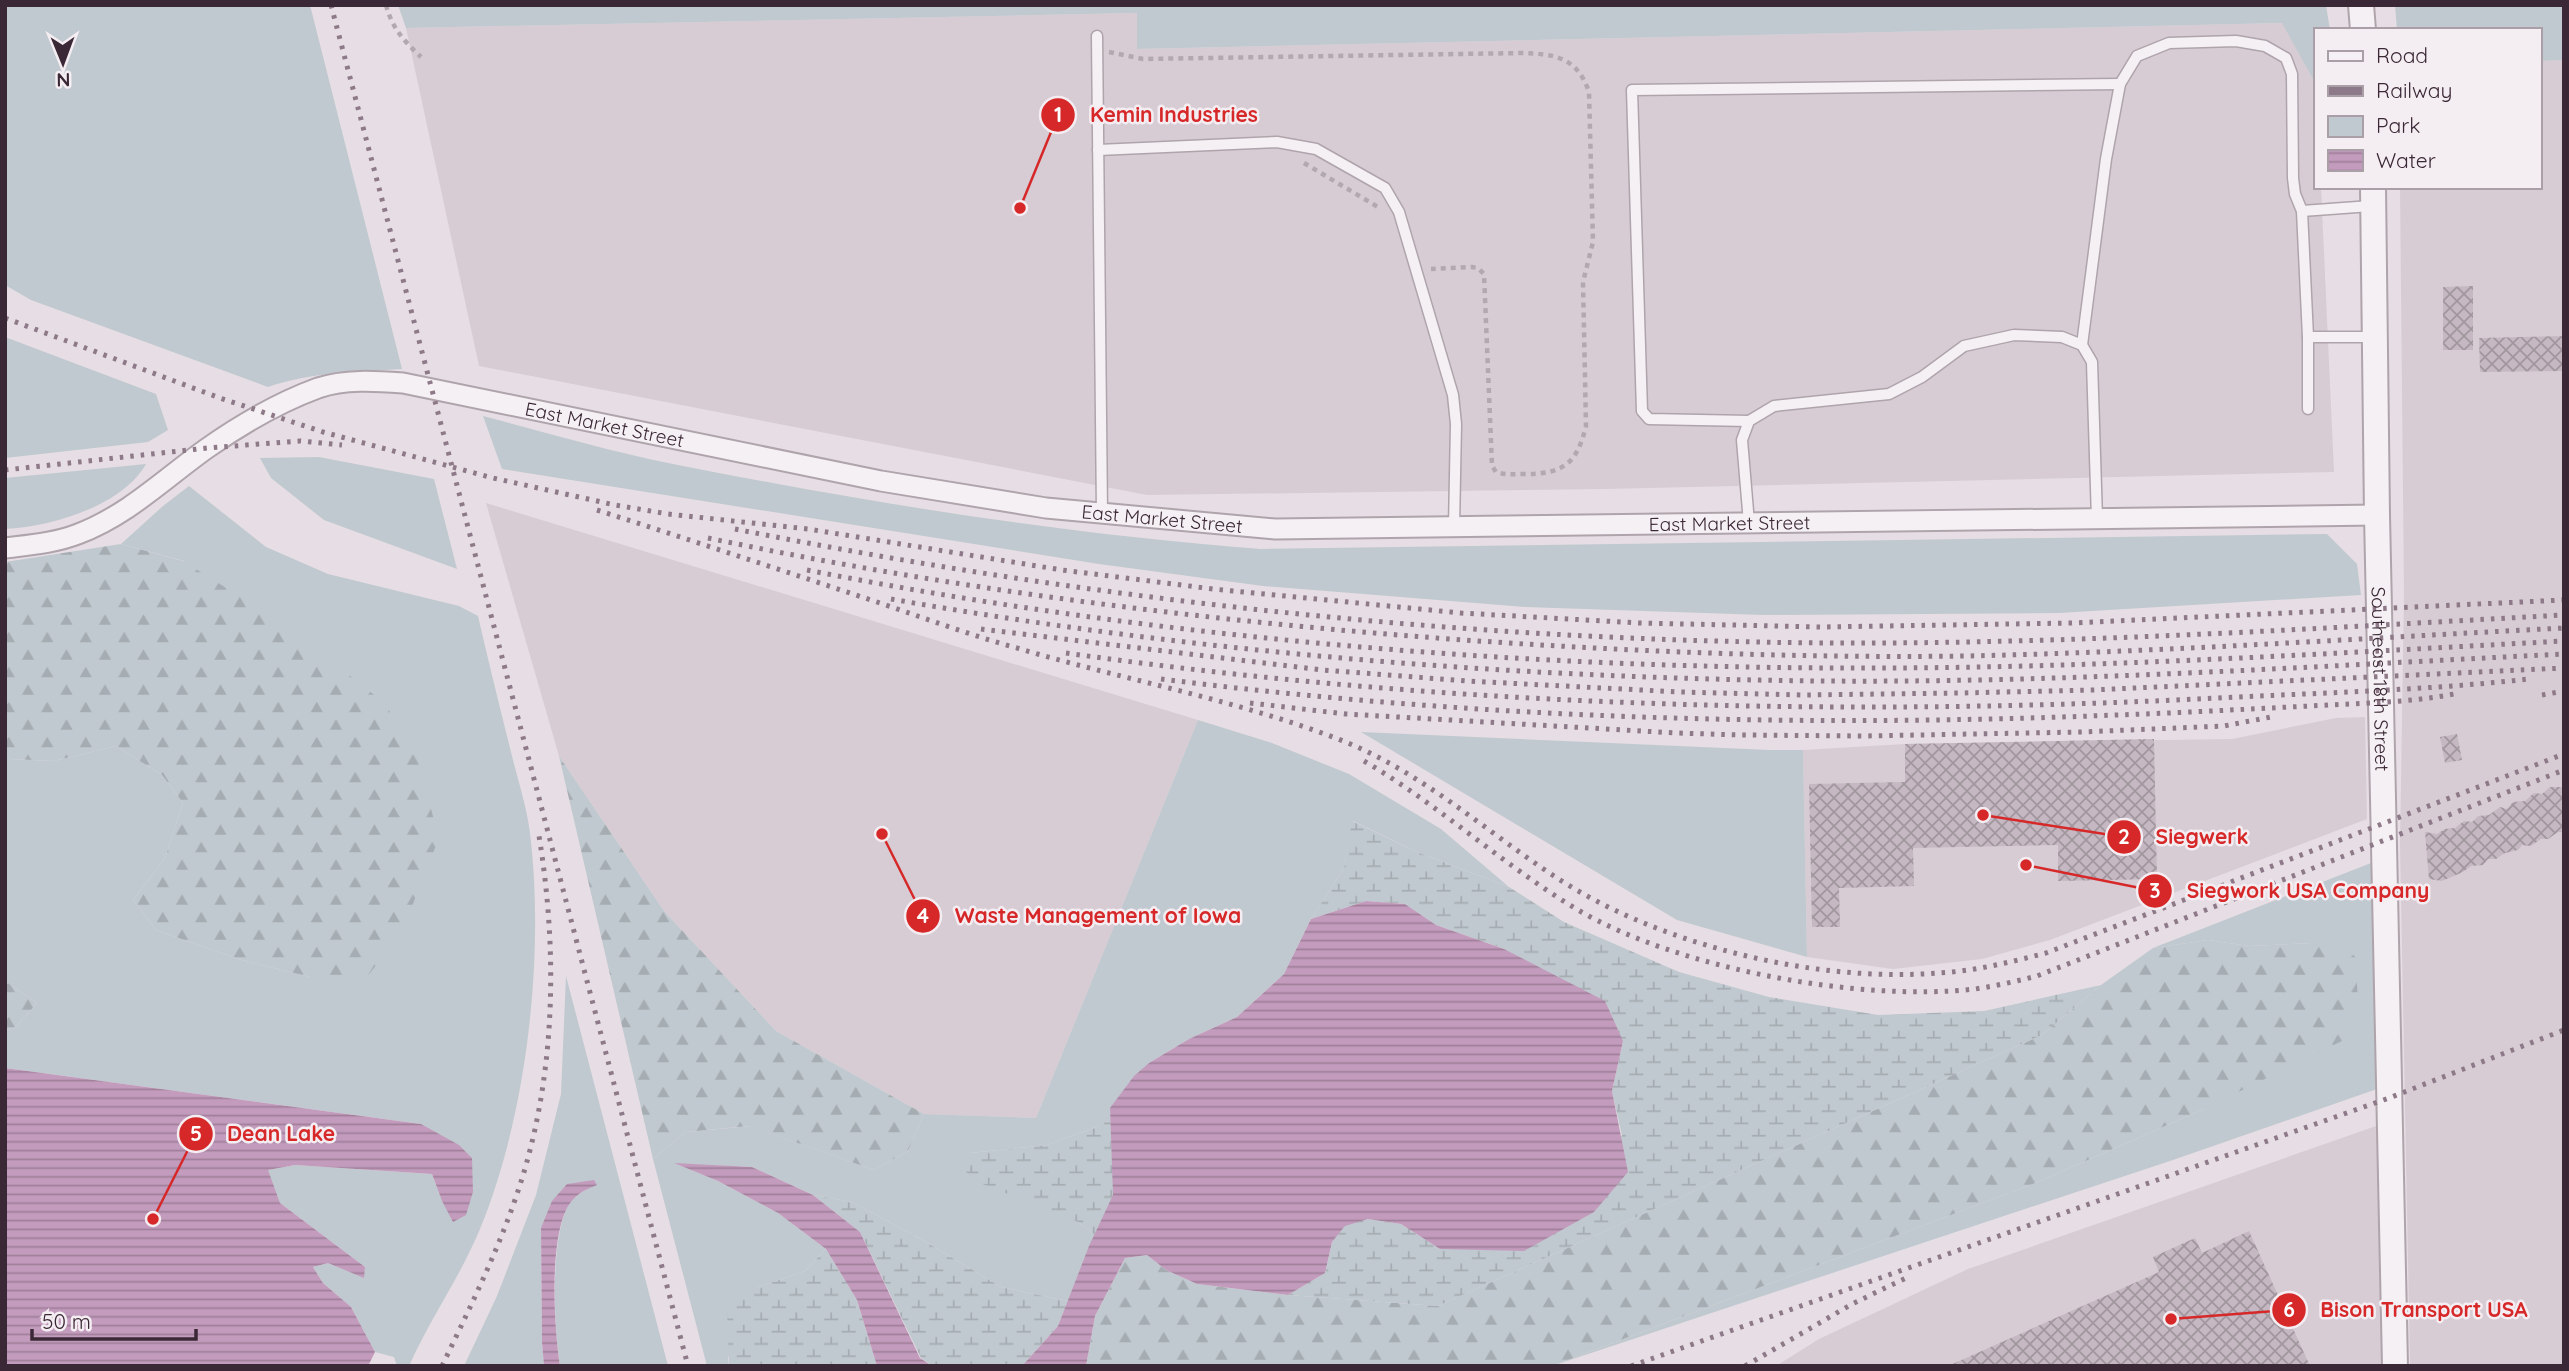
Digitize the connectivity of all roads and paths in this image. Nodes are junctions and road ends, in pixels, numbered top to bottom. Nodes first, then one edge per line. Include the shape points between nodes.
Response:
1 (386, 5) edge
2 (2361, 5) edge
3 (2363, 28) edge
4 (1097, 36) dead end
5 (1097, 49) junction
6 (421, 57) dead end
7 (2120, 84) junction
8 (1098, 150) junction
9 (1296, 158) dead end
10 (2374, 197) edge
11 (1380, 209) dead end
12 (2302, 211) junction
13 (1416, 270) junction
14 (2308, 337) junction
15 (2376, 337) junction
16 (2082, 345) junction
17 (2308, 409) dead end
18 (1749, 421) junction
19 (1102, 513) junction
20 (2377, 515) junction
21 (2097, 519) junction
22 (1749, 523) junction
23 (1454, 527) junction
24 (5, 548) edge
25 (2395, 1366) edge

1 - 6 path via 402,39
2 - 3 street
4 - 5 lane
5 - 8 lane
5 - 13 path via 1143,60 1522,53 1561,58 1584,78 1589,92 1593,242 1583,282 1586,426 1581,446 1562,468 1545,474 1496,472 1492,466 1483,274 1472,267
7 - 12 lane via 2137,56 2169,43 2236,41 2265,46 2286,58 2292,74 2293,178
7 - 16 lane
7 - 18 lane via 1632,90 1643,411 1649,419
8 - 13 lane via 1277,142 1316,149 1385,188 1399,212
8 - 19 lane
9 - 11 path
10 - 12 lane
10 - 15 street, Southeast 18th Street
12 - 14 lane
13 - 23 lane via 1453,395
14 - 15 lane
14 - 17 lane
15 - 20 street, Southeast 18th Street
16 - 18 lane via 2062,337 2014,335 1964,346 1889,394 1774,406
16 - 21 lane via 2092,362
18 - 22 lane via 1742,440
19 - 23 street, East Market Street via 1275,529
19 - 24 street, East Market Street via 880,481 412,384 364,381 320,388 265,413 207,448 130,508 79,534
20 - 21 street, East Market Street
20 - 25 street, Southeast 18th Street
21 - 22 street, East Market Street
22 - 23 street, East Market Street

